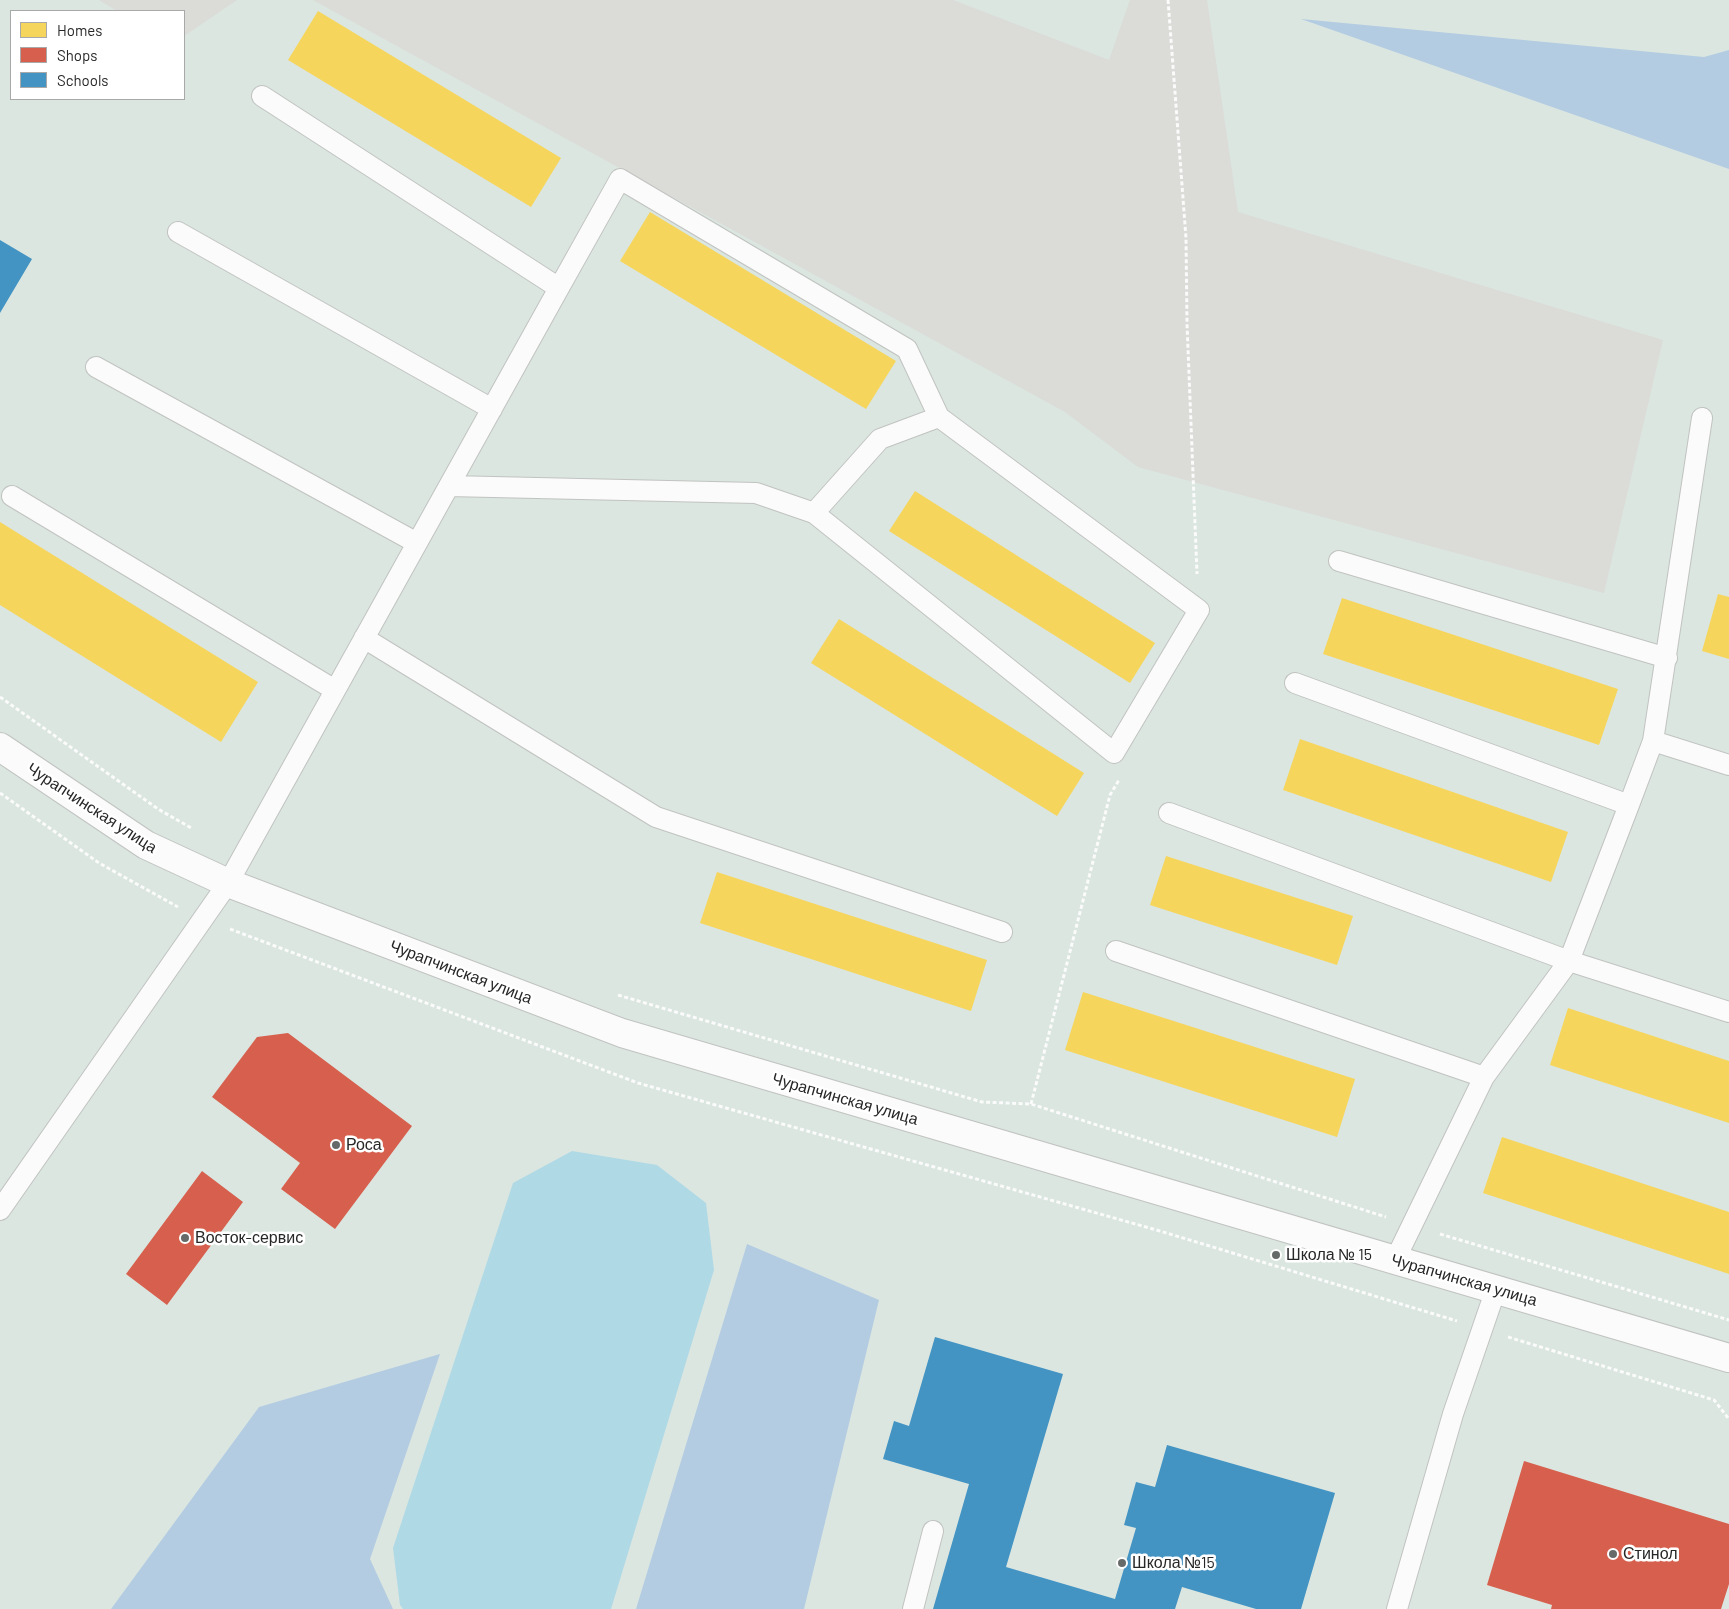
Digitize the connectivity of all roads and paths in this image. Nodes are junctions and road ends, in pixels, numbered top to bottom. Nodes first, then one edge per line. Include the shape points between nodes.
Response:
1 (1168, 0) edge
2 (262, 96) dead end
3 (178, 232) dead end
4 (559, 288) junction
5 (1187, 324) dead end
6 (96, 367) dead end
7 (492, 409) junction
8 (939, 418) junction
9 (1702, 418) dead end
10 (449, 486) junction
11 (12, 496) dead end
12 (814, 514) junction
13 (417, 543) junction
14 (1339, 561) dead end
15 (364, 638) junction
16 (1667, 658) junction
17 (1295, 683) dead end
18 (335, 690) junction
19 (0, 697) edge
20 (1652, 741) junction
21 (0, 747) edge
22 (1729, 765) edge
23 (1630, 805) junction
24 (1169, 813) dead end
25 (200, 833) dead end
26 (228, 882) junction
27 (1002, 932) dead end
28 (1116, 951) dead end
29 (1569, 961) junction
30 (609, 992) dead end
31 (1729, 1012) edge
32 (1484, 1076) junction
33 (0, 1210) edge
34 (1412, 1226) junction
35 (1395, 1260) junction
36 (1496, 1289) junction
37 (1729, 1320) edge
38 (1729, 1358) edge
39 (933, 1531) dead end
40 (912, 1609) edge
41 (1397, 1609) edge

1 - 5 path via 1186,238
2 - 4 lane
3 - 7 lane
4 - 7 lane
4 - 8 lane via 620,179 907,349
6 - 13 lane
7 - 10 lane
8 - 12 lane via 880,438
8 - 12 lane via 1199,610 1114,753
9 - 16 lane
10 - 12 lane via 756,493
10 - 13 lane
11 - 18 lane
13 - 15 lane
14 - 16 lane
15 - 18 lane
15 - 27 lane via 656,817
16 - 20 lane
17 - 23 lane
18 - 26 lane
19 - 25 path via 158,809
20 - 22 lane
20 - 23 lane
21 - 26 street, Чурапчинская улица via 146,845
23 - 29 lane
24 - 29 lane
26 - 33 lane
26 - 35 street, Чурапчинская улица via 622,1033
28 - 32 lane
29 - 31 lane
29 - 32 lane
30 - 34 path via 982,1102 1031,1104
32 - 34 lane
34 - 35 lane
34 - 37 path
35 - 36 street, Чурапчинская улица
36 - 38 street, Чурапчинская улица
36 - 41 lane via 1453,1414
39 - 40 lane

